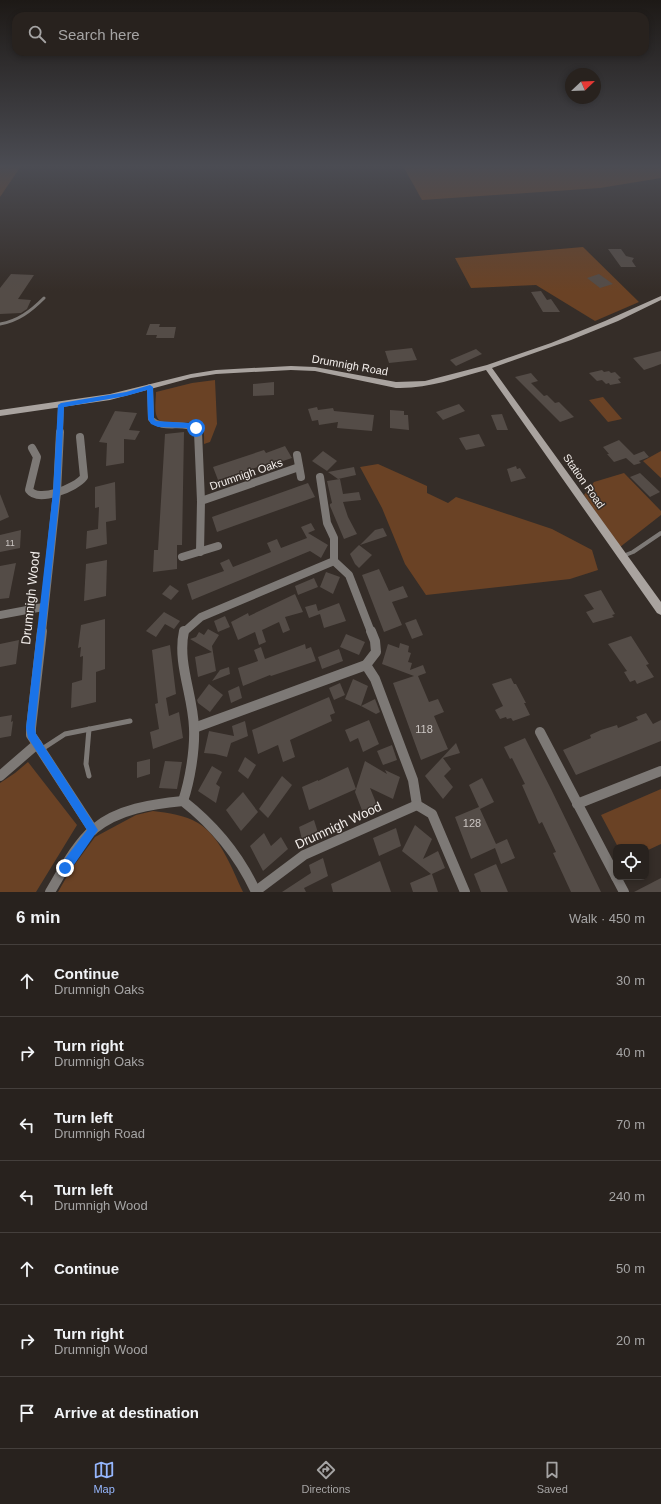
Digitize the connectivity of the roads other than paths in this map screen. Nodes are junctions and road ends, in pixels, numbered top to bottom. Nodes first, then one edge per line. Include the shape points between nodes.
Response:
1 (44, 298) dead end
2 (661, 298) edge
3 (0, 324) edge
4 (488, 367) junction
5 (150, 387) junction
6 (61, 405) junction
7 (0, 413) edge
8 (80, 437) dead end
9 (32, 448) dead end
10 (297, 455) dead end
11 (299, 468) junction
12 (301, 477) dead end
13 (320, 477) dead end
14 (57, 492) junction
15 (201, 501) junction
16 (661, 532) edge
17 (218, 546) dead end
18 (200, 552) junction
19 (622, 556) junction
20 (182, 557) dead end
21 (334, 561) junction
22 (43, 607) junction
23 (661, 610) edge
24 (0, 615) edge
25 (366, 665) junction
26 (130, 721) dead end
27 (194, 728) junction
28 (89, 729) junction
29 (540, 732) dead end
30 (39, 747) junction
31 (661, 771) edge
32 (0, 776) edge
33 (89, 776) dead end
34 (183, 801) junction
35 (578, 804) junction
36 (417, 805) junction
37 (93, 830) junction
38 (613, 871) edge
39 (618, 880) edge
40 (256, 891) edge
41 (50, 892) edge
42 (465, 892) edge
43 (624, 892) edge

1 - 3 lane via 22,317
2 - 4 main road, Drumnigh Road via 600,326
4 - 5 main road, Drumnigh Road via 428,384 407,386 315,369 291,368 216,372
4 - 19 main road, Station Road
5 - 6 main road, Drumnigh Road via 126,394
5 - 15 street, Drumnigh Oaks via 153,423 190,426 198,431
6 - 7 main road, Drumnigh Road
6 - 14 street, Drumnigh Wood
8 - 14 street via 84,477 80,484
9 - 14 street via 37,457 29,490 40,495
10 - 11 street, Drumnigh Oaks
11 - 12 street, Drumnigh Oaks
11 - 15 street, Drumnigh Oaks
13 - 21 street via 327,523 334,538
14 - 22 street, Drumnigh Wood
15 - 18 street, Drumnigh Oaks
16 - 19 lane via 633,552
17 - 18 street
18 - 20 street
19 - 23 main road, Station Road
21 - 25 street via 349,575 375,641 376,652
21 - 27 street via 202,617 184,631 182,653
22 - 24 street
22 - 30 street, Drumnigh Wood via 31,728
25 - 27 street
25 - 36 street via 375,679 413,780
26 - 28 lane
27 - 34 street via 189,783
28 - 30 lane via 65,734
28 - 33 lane via 86,764
29 - 35 street
30 - 32 street
30 - 37 street, Drumnigh Wood
31 - 35 street
34 - 37 street via 139,806 114,816
34 - 40 street, Drumnigh Wood via 204,817 234,850
35 - 38 street
36 - 40 street, Drumnigh Wood via 304,855
36 - 42 street via 432,814
37 - 41 street
39 - 43 street

